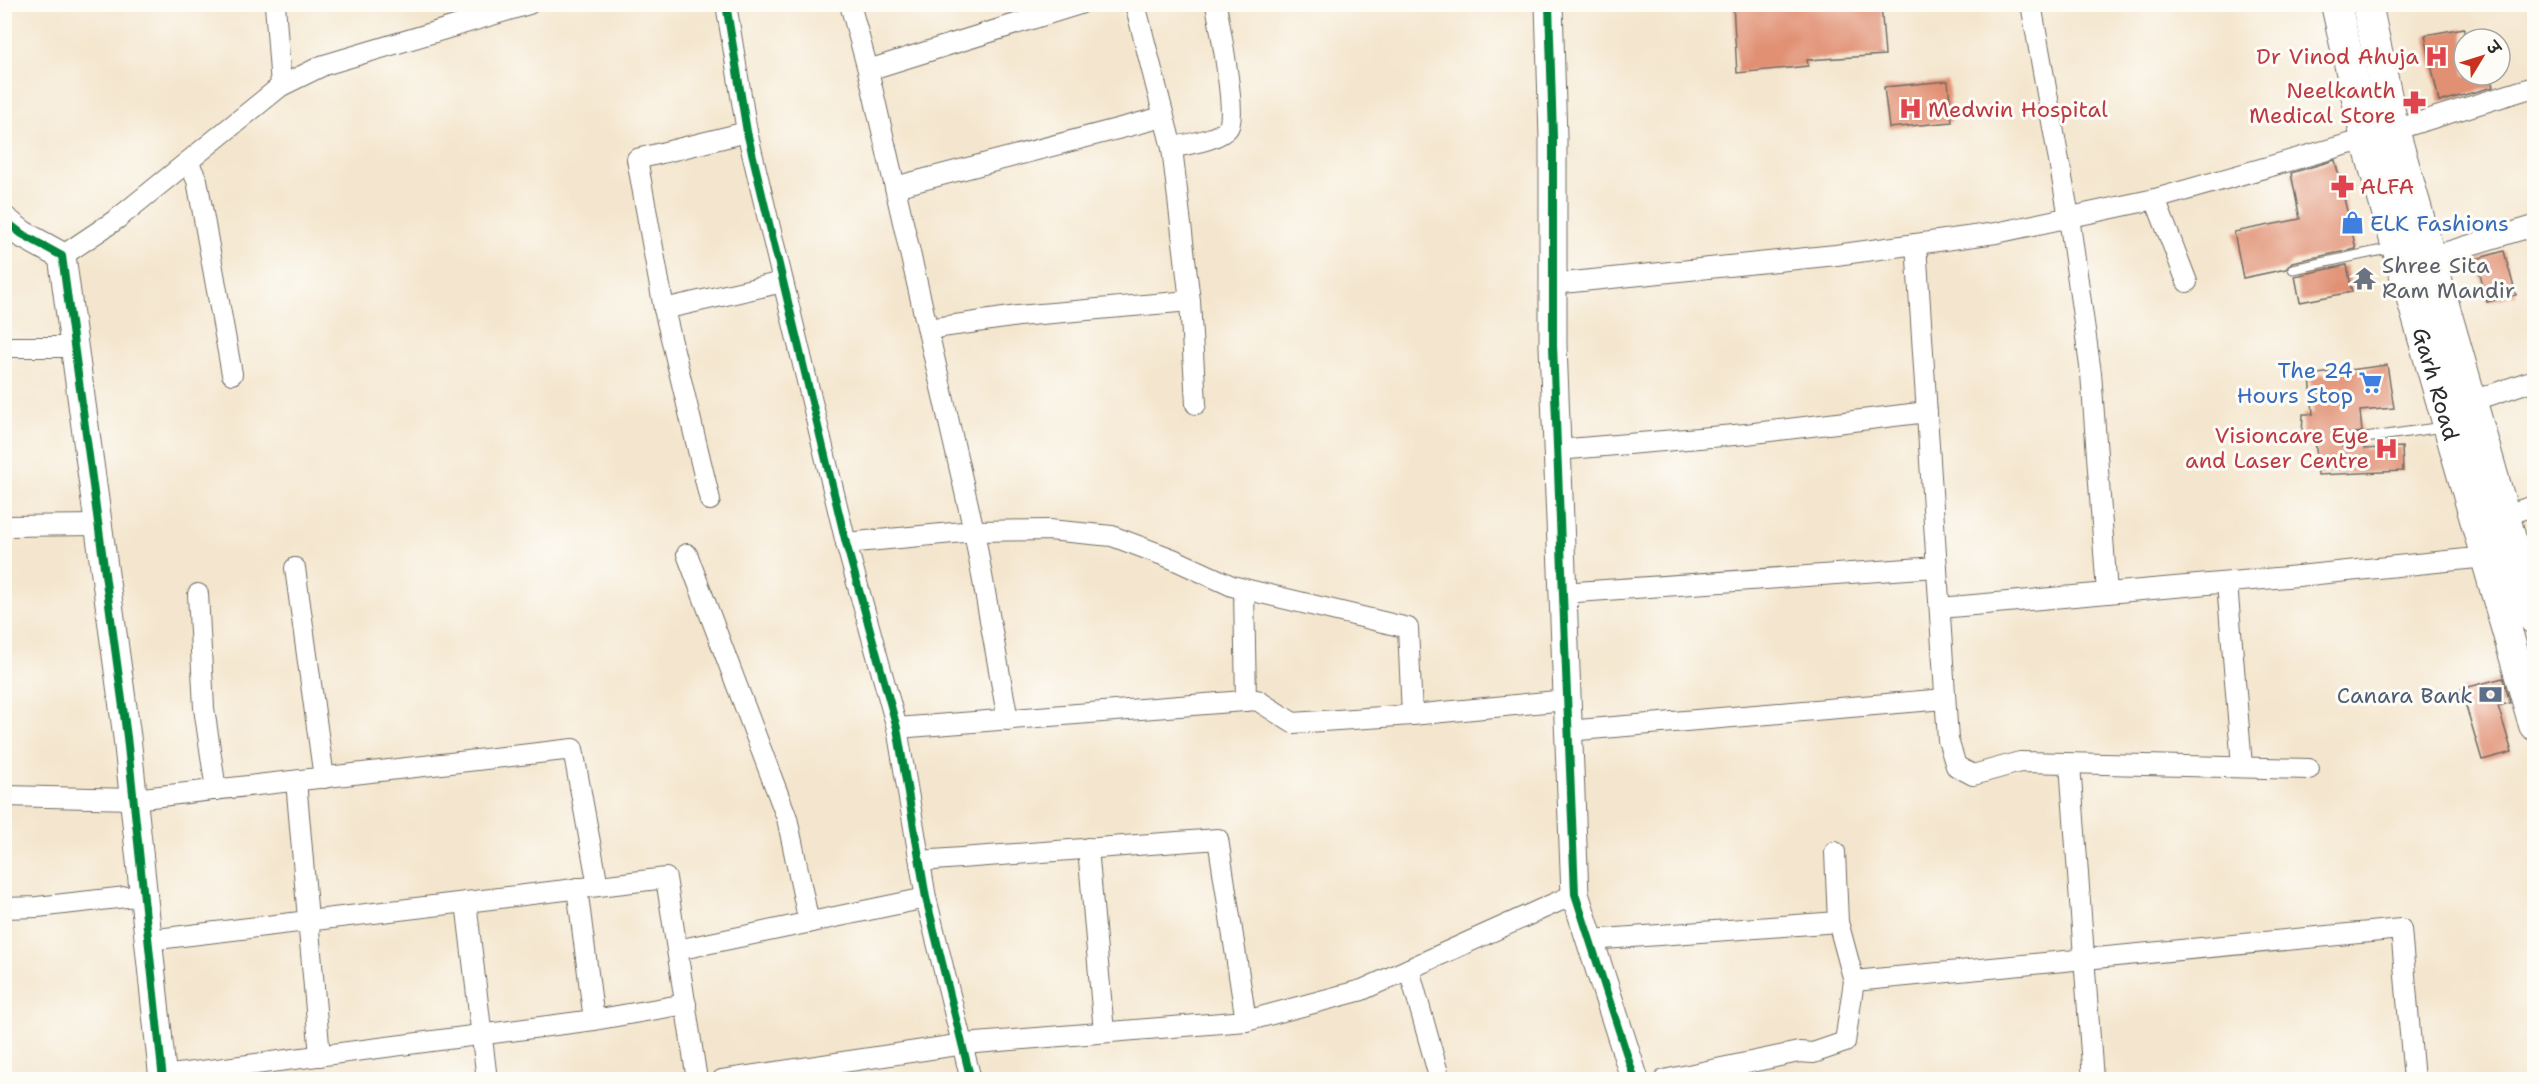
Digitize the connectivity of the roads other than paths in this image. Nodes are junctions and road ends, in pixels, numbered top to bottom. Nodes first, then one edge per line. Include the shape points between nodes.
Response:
1 (275, 4) edge
2 (529, 4) edge
3 (726, 4) edge
4 (850, 4) edge
5 (1080, 4) edge
6 (1135, 4) edge
7 (1216, 4) edge
8 (1549, 4) edge
9 (2031, 4) edge
10 (2336, 4) edge
11 (2367, 4) edge
12 (868, 70) junction
13 (281, 86) junction
14 (2535, 87) edge
15 (1163, 117) junction
16 (2394, 130) junction
17 (747, 132) junction
18 (2366, 138) junction
19 (1172, 148) junction
20 (188, 162) junction
21 (895, 187) junction
22 (2397, 194) junction
23 (2155, 199) junction
24 (2069, 217) junction
25 (4, 220) edge
26 (2535, 226) edge
27 (1916, 244) junction
28 (2397, 247) junction
29 (62, 256) junction
30 (2430, 257) junction
31 (2294, 269) dead end
32 (783, 282) junction
33 (2187, 282) dead end
34 (1553, 284) junction
35 (1190, 301) junction
36 (664, 309) junction
37 (928, 329) junction
38 (4, 347) edge
39 (75, 347) junction
40 (232, 374) dead end
41 (2535, 380) edge
42 (1196, 404) dead end
43 (1927, 412) junction
44 (2455, 413) junction
45 (2344, 441) dead end
46 (1557, 450) junction
47 (2477, 473) junction
48 (710, 500) dead end
49 (2535, 506) edge
50 (2504, 515) junction
51 (100, 525) junction
52 (4, 526) edge
53 (974, 531) junction
54 (846, 543) junction
55 (687, 555) dead end
56 (2501, 556) junction
57 (1937, 567) junction
58 (295, 568) dead end
59 (2227, 583) junction
60 (1244, 589) junction
61 (1562, 593) junction
62 (2107, 593) junction
63 (198, 594) dead end
64 (1940, 608) junction
65 (2535, 619) edge
66 (1946, 699) junction
67 (1566, 700) junction
68 (1246, 701) junction
69 (1412, 715) junction
70 (1008, 720) junction
71 (2535, 725) edge
72 (897, 728) junction
73 (1567, 731) junction
74 (2070, 764) junction
75 (2242, 766) junction
76 (2309, 769) dead end
77 (324, 777) junction
78 (296, 780) junction
79 (216, 790) junction
80 (4, 796) edge
81 (134, 799) junction
82 (1088, 848) junction
83 (1835, 852) dead end
84 (920, 861) junction
85 (598, 886) junction
86 (577, 888) junction
87 (1575, 894) junction
88 (144, 895) junction
89 (926, 898) junction
90 (466, 902) junction
91 (4, 908) edge
92 (309, 921) junction
93 (1838, 922) junction
94 (809, 923) junction
95 (149, 940) junction
96 (1590, 940) junction
97 (677, 950) junction
98 (2085, 958) junction
99 (1409, 969) junction
100 (1854, 981) junction
101 (686, 1004) junction
102 (594, 1020) junction
103 (1245, 1021) junction
104 (1104, 1032) junction
105 (482, 1036) junction
106 (964, 1044) junction
107 (320, 1056) junction
108 (163, 1078) edge
109 (487, 1080) edge
110 (697, 1080) edge
111 (722, 1080) edge
112 (971, 1080) edge
113 (1440, 1080) edge
114 (1635, 1080) edge
115 (1664, 1080) edge
116 (2093, 1080) edge
117 (2414, 1080) edge

1 - 13 street
2 - 13 street via 324,65
3 - 17 street
4 - 12 street
5 - 12 street
6 - 15 street
7 - 19 street via 1230,93 1230,126 1221,134
8 - 34 street
9 - 24 street
10 - 18 main road, Garh Road
11 - 16 main road, Garh Road
12 - 21 street
13 - 20 street
14 - 16 street
15 - 19 street
15 - 21 street
16 - 22 main road, Garh Road
17 - 32 street
17 - 36 street via 638,159
18 - 22 main road, Garh Road
18 - 23 street
19 - 35 street
20 - 29 street via 117,219
20 - 40 street via 197,180
21 - 37 street
22 - 28 main road, Garh Road
22 - 30 main road, Garh Road
23 - 24 street
23 - 33 street
24 - 27 street via 1996,233
24 - 62 street via 2091,373
25 - 29 street
26 - 30 street
27 - 34 street
27 - 43 street
28 - 31 lane
28 - 44 main road, Garh Road
29 - 39 street
30 - 44 main road, Garh Road
32 - 36 street
32 - 54 street
34 - 46 street
35 - 37 street via 1018,316
35 - 42 street
36 - 48 street
37 - 53 street
38 - 39 street
39 - 51 street
41 - 44 street
43 - 46 street via 1746,434
43 - 57 street
44 - 45 lane
44 - 47 main road, Garh Road
46 - 61 street
47 - 50 main road, Garh Road
47 - 56 main road, Garh Road
49 - 50 street
50 - 56 main road, Garh Road
51 - 52 street
51 - 81 street
53 - 54 street
53 - 60 street via 1049,530 1112,536
53 - 70 street
54 - 72 street
55 - 94 street via 788,818
56 - 59 street
56 - 65 main road, Garh Road
56 - 71 main road, Garh Road
57 - 61 street
57 - 64 street
58 - 77 street
59 - 62 street
59 - 75 street
60 - 68 street
60 - 69 street via 1408,628
61 - 67 street
62 - 64 street
63 - 79 street via 204,708
64 - 66 street
66 - 73 street
66 - 74 street via 1948,740 1956,766 1973,775 2020,762
67 - 69 street
67 - 73 street
68 - 69 street via 1257,700 1293,723
68 - 70 street
70 - 72 street
72 - 84 street
73 - 87 street
74 - 75 street
74 - 98 street
75 - 76 street
77 - 78 street
77 - 85 street via 573,749
78 - 79 street
78 - 92 street
79 - 81 street
80 - 81 street
81 - 88 street
82 - 84 street
82 - 103 street via 1218,839
82 - 104 street
83 - 93 street
84 - 89 street
85 - 86 street
85 - 97 street via 666,878
86 - 90 street
86 - 102 street
87 - 96 street
87 - 99 street
88 - 91 street
88 - 95 street
89 - 94 street
89 - 106 street
90 - 92 street
90 - 105 street
92 - 95 street
92 - 107 street
93 - 96 street
93 - 100 street
94 - 97 street
95 - 108 street
96 - 114 street
97 - 101 street
98 - 100 street
98 - 116 street
98 - 117 street via 2401,929
99 - 103 street via 1362,990
99 - 113 street
100 - 115 street via 1845,1042 1813,1053 1799,1052
101 - 102 street
101 - 110 street
102 - 105 street
103 - 104 street
104 - 106 street
105 - 107 street
105 - 109 street
106 - 111 street
106 - 112 street
107 - 108 street

